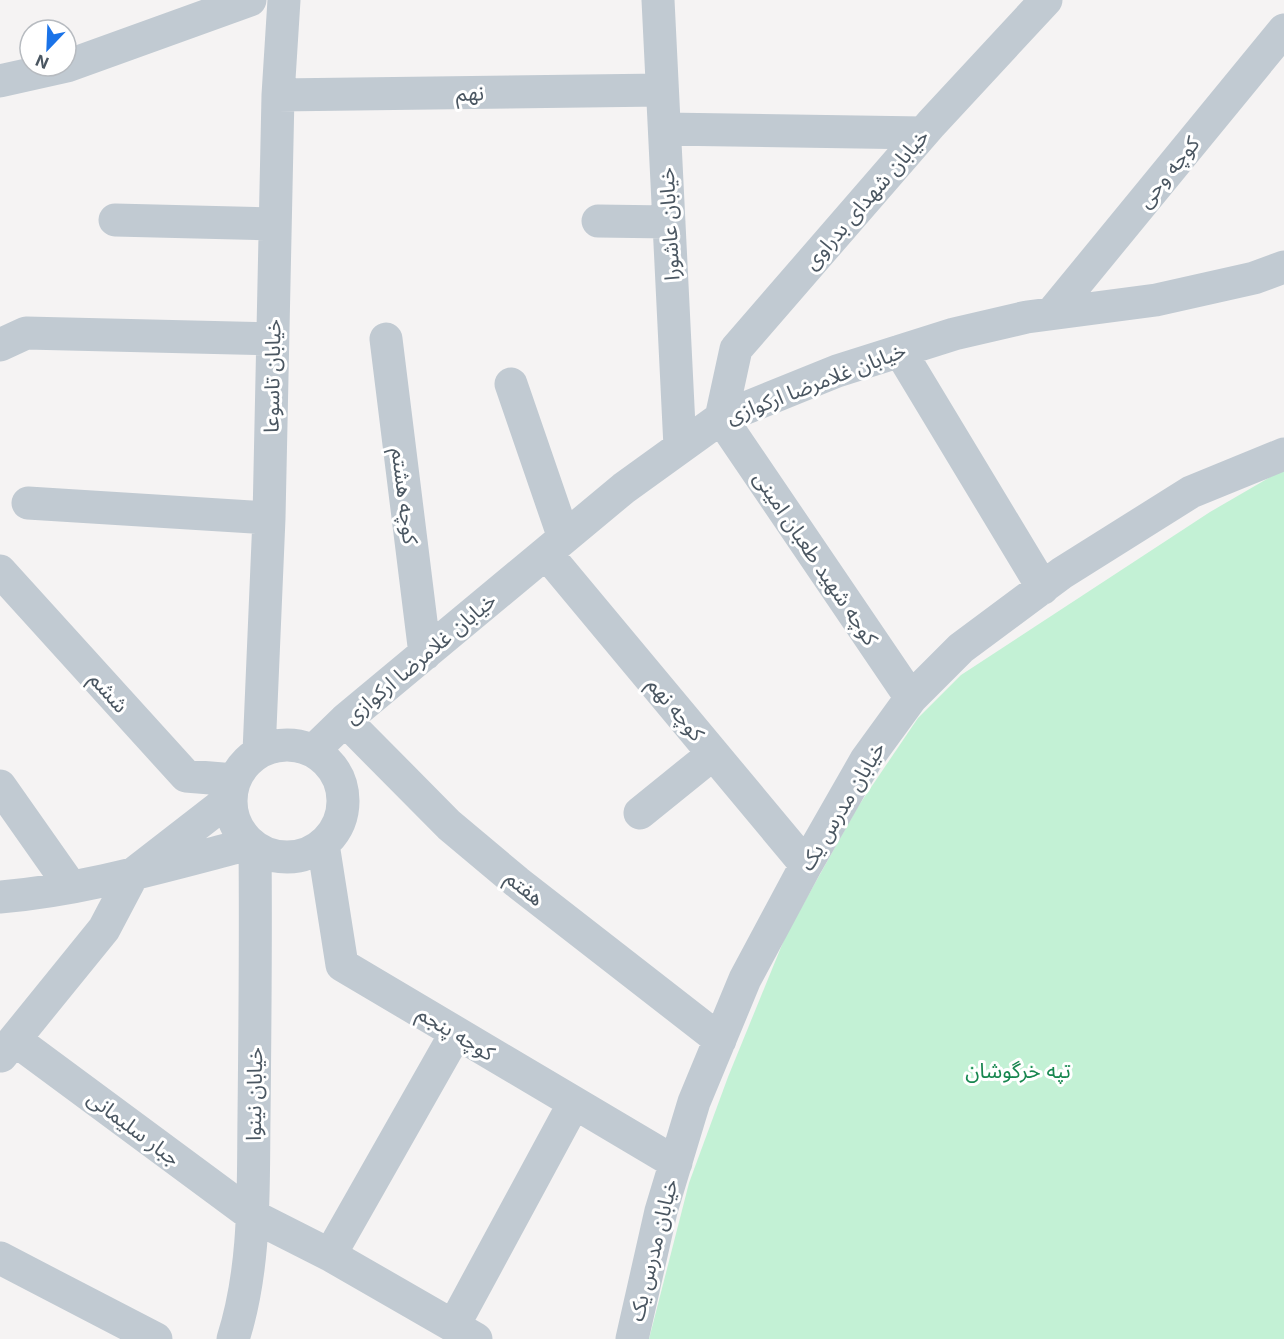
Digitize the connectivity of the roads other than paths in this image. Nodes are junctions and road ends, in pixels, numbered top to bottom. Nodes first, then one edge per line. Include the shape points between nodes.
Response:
1 (250, 0) edge
2 (284, 0) edge
3 (658, 0) edge
4 (1046, 0) edge
5 (1284, 30) edge
6 (0, 81) edge
7 (663, 90) junction
8 (278, 95) junction
9 (665, 129) junction
10 (923, 133) junction
11 (115, 220) dead end
12 (598, 221) dead end
13 (669, 222) junction
14 (275, 224) junction
15 (1284, 267) edge
16 (1052, 314) junction
17 (272, 339) junction
18 (386, 339) dead end
19 (0, 345) edge
20 (900, 351) junction
21 (511, 384) dead end
22 (721, 418) junction
23 (680, 447) junction
24 (1284, 454) edge
25 (28, 503) dead end
26 (269, 518) junction
27 (555, 545) junction
28 (0, 571) edge
29 (1043, 588) junction
30 (425, 654) junction
31 (911, 698) junction
32 (345, 720) junction
33 (313, 751) junction
34 (259, 752) junction
35 (713, 754) junction
36 (0, 786) edge
37 (233, 789) junction
38 (640, 813) dead end
39 (323, 844) junction
40 (252, 845) junction
41 (806, 865) junction
42 (133, 874) junction
43 (71, 887) junction
44 (0, 897) edge
45 (456, 1033) junction
46 (720, 1040) junction
47 (7, 1049) edge
48 (574, 1103) junction
49 (676, 1163) junction
50 (253, 1216) junction
51 (330, 1255) junction
52 (0, 1258) edge
53 (465, 1332) edge
54 (156, 1339) edge
55 (233, 1339) edge
56 (632, 1339) edge

1 - 6 street via 67,66
2 - 8 street, خیابان تاسوعا
3 - 7 street, خیابان عاشورا
4 - 10 street, خیابان شهدای بدراوی
5 - 16 street, کوچه وحی
7 - 8 street, نهم
7 - 9 street, خیابان عاشورا
8 - 14 street, خیابان تاسوعا
9 - 10 street
9 - 13 street, خیابان عاشورا
10 - 22 street, خیابان شهدای بدراوی via 736,349
11 - 14 street
12 - 13 street
13 - 23 street, خیابان عاشورا
14 - 17 street, خیابان تاسوعا
15 - 16 street, خیابان غلامرضا ارکوازی via 1254,278 1156,300
16 - 20 street, خیابان غلامرضا ارکوازی via 954,334
17 - 19 street via 26,333
17 - 26 street, خیابان تاسوعا
18 - 30 street, کوچه هشتم
20 - 22 street, خیابان غلامرضا ارکوازی via 837,371
20 - 29 street
21 - 27 street
22 - 23 street, خیابان غلامرضا ارکوازی
22 - 31 street, کوچه شهید طعبان امینی
23 - 27 street, خیابان غلامرضا ارکوازی
24 - 29 street, خیابان مدرس یک via 1191,492
25 - 26 street
26 - 34 street, خیابان تاسوعا
27 - 30 street, خیابان غلامرضا ارکوازی
27 - 35 street, کوچه نهم
28 - 37 street, ششم via 186,776
29 - 31 street, خیابان مدرس یک via 961,648
30 - 32 street, خیابان غلامرضا ارکوازی
31 - 41 street, خیابان مدرس یک via 867,760
32 - 33 street, خیابان غلامرضا ارکوازی
32 - 46 street, هفتم via 449,825
33 - 34 street via 295,745
33 - 39 street via 328,762 343,795 342,814 335,831
34 - 37 street via 244,764
35 - 38 street
35 - 41 street, کوچه نهم
36 - 43 street
37 - 40 street via 233,817
37 - 42 street
39 - 40 street via 311,852 289,856 268,854
39 - 45 street, کوچه پنجم via 342,965
40 - 42 street
40 - 50 street, خیابان نینوا via 256,955
41 - 46 street, خیابان مدرس یک via 745,979
42 - 43 street
42 - 47 street via 104,929
43 - 44 street
45 - 48 street, کوچه پنجم
45 - 51 street
46 - 49 street, خیابان مدرس یک via 694,1102
47 - 50 street, جبار سلیمانی
48 - 49 street, کوچه پنجم
48 - 53 street
49 - 56 street, خیابان مدرس یک
50 - 51 street, جبار سلیمانی
50 - 55 street, خیابان نینوا via 248,1283
51 - 53 street, جبار سلیمانی
52 - 54 street

